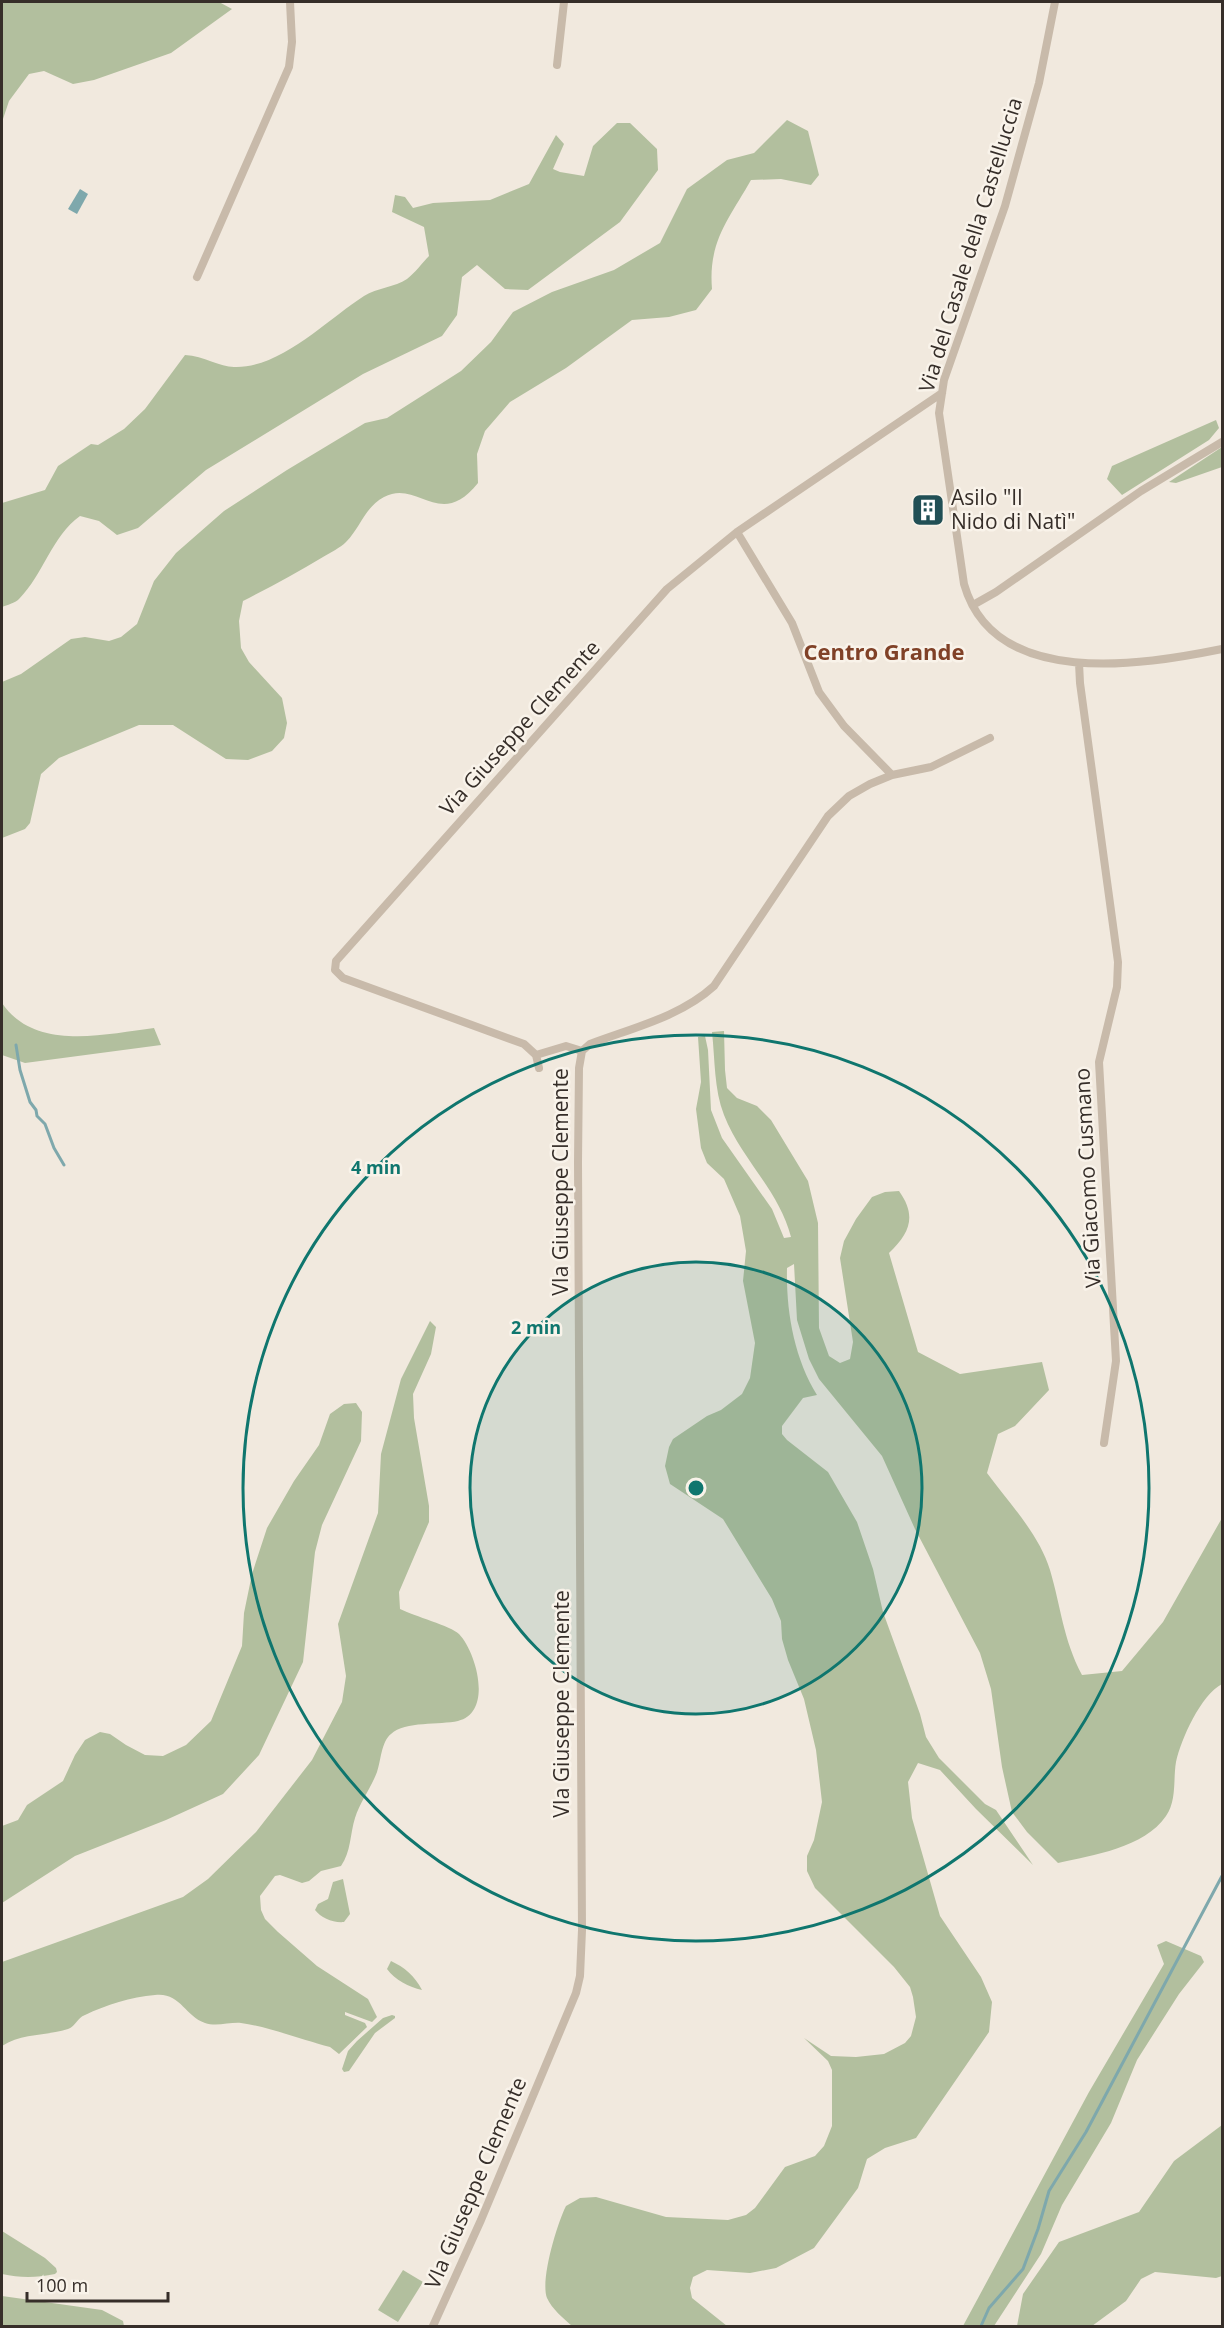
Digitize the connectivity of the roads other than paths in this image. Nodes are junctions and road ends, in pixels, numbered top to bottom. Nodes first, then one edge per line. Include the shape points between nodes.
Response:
1 (290, 2) edge
2 (564, 2) edge
3 (1055, 2) edge
4 (557, 65) dead end
5 (196, 277) dead end
6 (942, 393) junction
7 (1222, 442) edge
8 (736, 532) junction
9 (973, 605) junction
10 (1222, 649) edge
11 (1079, 663) junction
12 (990, 738) dead end
13 (892, 776) junction
14 (582, 1052) junction
15 (536, 1055) junction
16 (539, 1068) dead end
17 (1104, 1443) dead end
18 (433, 2326) edge

1 - 5 street via 289,67
2 - 4 street
3 - 6 street, Via del Casale della Castelluccia via 1039,83 1005,206
6 - 8 street, Via Giuseppe Clemente
6 - 9 street, Via del Casale della Castelluccia via 939,413 960,557 964,584
7 - 9 street via 1141,491
8 - 13 street via 792,623 825,702
8 - 15 street, Via Giuseppe Clemente via 667,589 335,963 343,978 524,1044
9 - 11 street, Via del Casale della Castelluccia via 996,634 1016,646
10 - 11 street, Via del Casale della Castelluccia via 1158,661
11 - 17 street, Via Giacomo Cusmano via 1118,962 1117,987 1099,1062 1116,1362
12 - 13 street, Via Giuseppe Clemente via 931,767
13 - 14 street, Via Giuseppe Clemente via 856,791 828,816 726,970 699,1000 590,1044
14 - 15 street via 566,1046
14 - 18 street, VIa Giuseppe Clemente via 578,1151 580,1976 481,2220
15 - 16 street, Via Giuseppe Clemente

